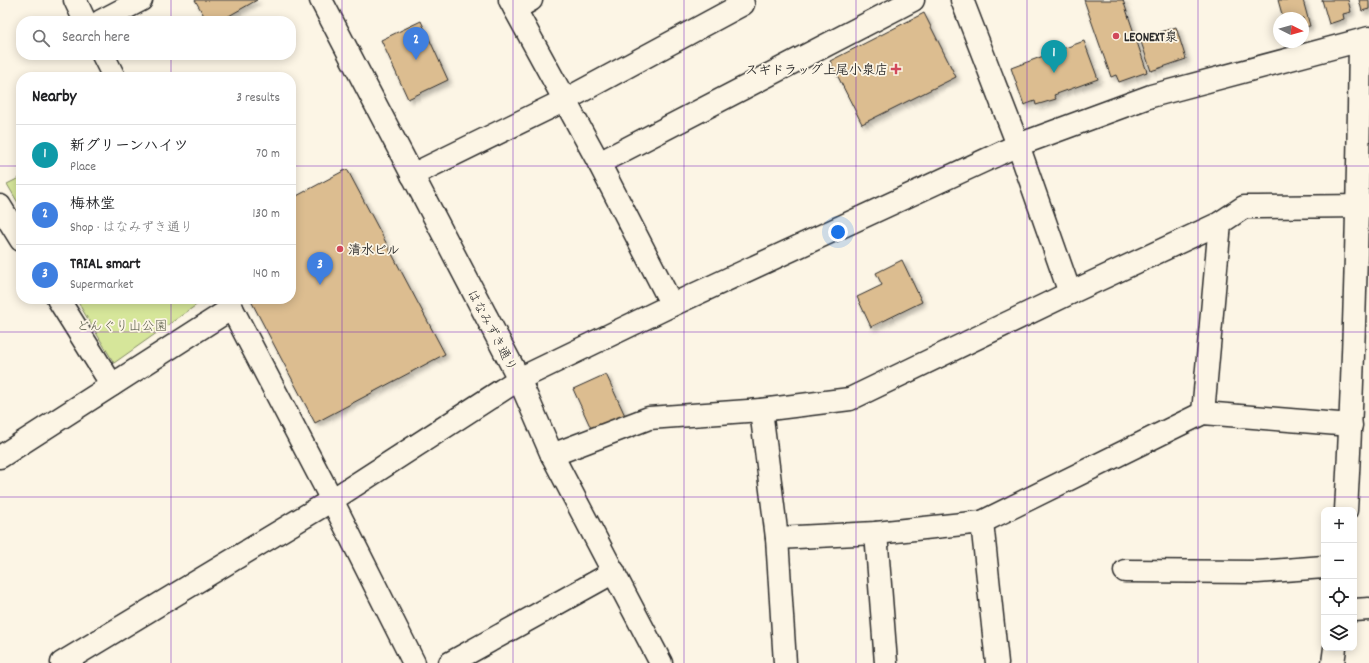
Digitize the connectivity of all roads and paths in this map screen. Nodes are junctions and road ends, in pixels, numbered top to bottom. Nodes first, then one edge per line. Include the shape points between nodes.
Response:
1 (75, 0) edge
2 (141, 0) edge
3 (321, 0) edge
4 (741, 0) edge
5 (913, 0) edge
6 (962, 0) edge
7 (519, 3) edge
8 (83, 16) edge
9 (111, 16) edge
10 (1364, 40) edge
11 (106, 60) edge
12 (112, 72) edge
13 (565, 100) junction
14 (1018, 145) junction
15 (599, 163) junction
16 (412, 175) junction
17 (0, 206) edge
18 (1363, 206) edge
19 (1220, 224) junction
20 (16, 232) edge
21 (1070, 293) junction
22 (61, 304) edge
23 (229, 304) edge
24 (672, 305) junction
25 (518, 379) junction
26 (112, 385) junction
27 (761, 410) junction
28 (1203, 413) junction
29 (1351, 425) junction
30 (552, 455) junction
31 (0, 457) edge
32 (332, 500) junction
33 (1346, 507) edge
34 (982, 522) junction
35 (876, 533) junction
36 (777, 538) junction
37 (1321, 567) edge
38 (1126, 571) dead end
39 (614, 572) junction
40 (1369, 608) edge
41 (1357, 610) edge
42 (1335, 651) edge
43 (62, 663) edge
44 (414, 663) edge
45 (450, 663) edge
46 (661, 663) edge
47 (785, 663) edge
48 (886, 663) edge
49 (997, 663) edge
50 (1333, 663) edge

1 - 8 street
2 - 9 street
3 - 16 street, はなみずき通り
4 - 13 street via 743,4
5 - 15 street
6 - 14 street
7 - 13 street
10 - 14 street via 1150,96
10 - 18 street
11 - 12 street
13 - 15 street
13 - 16 street
14 - 21 street
14 - 24 street
15 - 24 street
16 - 25 street, はなみずき通り
17 - 20 street
18 - 19 street via 1244,207
18 - 29 street
19 - 21 street
19 - 28 street
21 - 27 street via 850,399
22 - 26 street
23 - 26 street
23 - 32 street
24 - 25 street
25 - 30 street, はなみずき通り
25 - 32 street
26 - 31 street
27 - 30 street via 649,418
27 - 36 street
28 - 29 street
28 - 34 street
29 - 33 street
30 - 39 street, はなみずき通り
32 - 43 street
32 - 44 street
34 - 35 street
34 - 49 street
35 - 36 street
35 - 48 street
36 - 47 street
37 - 38 street via 1257,572
39 - 45 street
39 - 46 street, はなみずき通り
40 - 41 street
42 - 50 street

